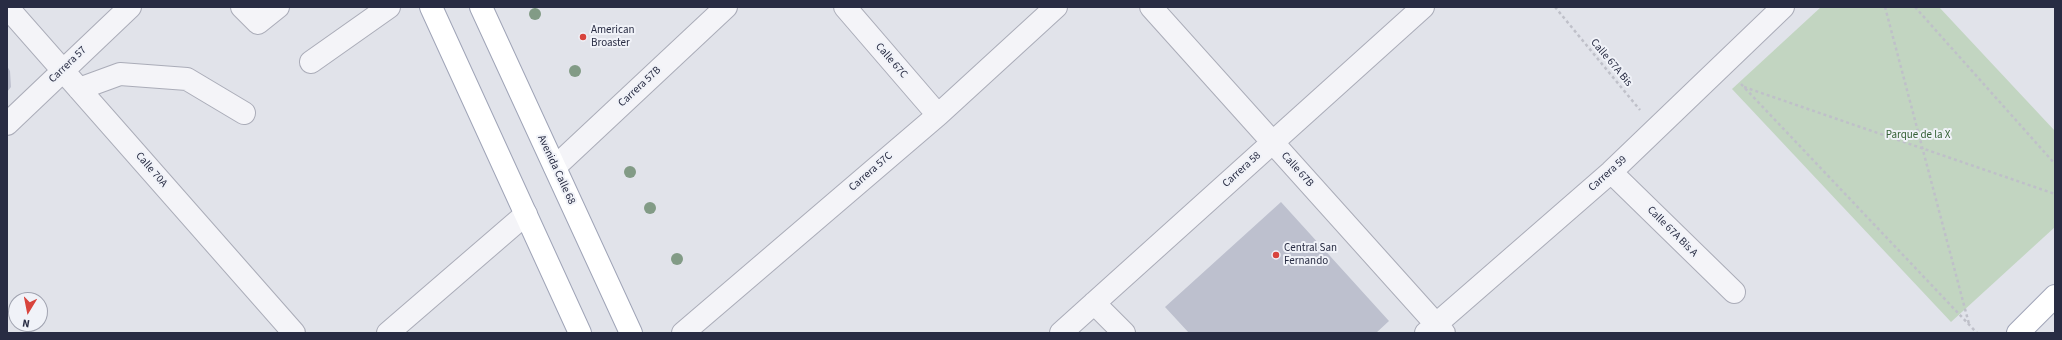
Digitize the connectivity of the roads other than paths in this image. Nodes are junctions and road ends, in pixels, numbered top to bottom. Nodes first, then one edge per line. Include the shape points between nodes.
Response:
1 (7, 7) edge
2 (130, 7) edge
3 (242, 7) edge
4 (278, 7) edge
5 (389, 7) edge
6 (431, 7) edge
7 (481, 7) edge
8 (726, 7) edge
9 (844, 7) edge
10 (1056, 7) edge
11 (1151, 7) edge
12 (1423, 7) edge
13 (1783, 7) edge
14 (311, 62) dead end
15 (63, 70) junction
16 (79, 89) junction
17 (244, 113) dead end
18 (938, 115) junction
19 (7, 124) edge
20 (1272, 142) junction
21 (555, 167) junction
22 (1611, 172) junction
23 (526, 214) junction
24 (1734, 292) dead end
25 (2055, 296) edge
26 (1094, 303) junction
27 (1436, 330) edge
28 (294, 333) edge
29 (388, 333) edge
30 (580, 333) edge
31 (631, 333) edge
32 (683, 333) edge
33 (1061, 333) edge
34 (1124, 333) edge
35 (2018, 333) edge

1 - 15 street, Calle 70A
2 - 15 street, Carrera 57
3 - 4 street via 258,23
5 - 14 street
6 - 23 main road
7 - 21 main road, Avenida Calle 68
8 - 21 street, Carrera 57B
9 - 18 street, Calle 67C
10 - 18 street, Carrera 57C
11 - 20 street, Calle 67B
12 - 20 street, Carrera 58
13 - 22 street, Carrera 59
15 - 16 street, Calle 70A
15 - 19 street, Carrera 57
16 - 17 street via 120,74 187,78
16 - 28 street, Calle 70A
18 - 32 street, Carrera 57C
20 - 26 street, Carrera 58
20 - 27 street, Calle 67B
21 - 31 main road, Avenida Calle 68
22 - 24 street, Calle 67A Bis A
22 - 27 street, Carrera 59
23 - 29 street
23 - 30 main road
25 - 35 main road
26 - 33 street, Carrera 58
26 - 34 street

